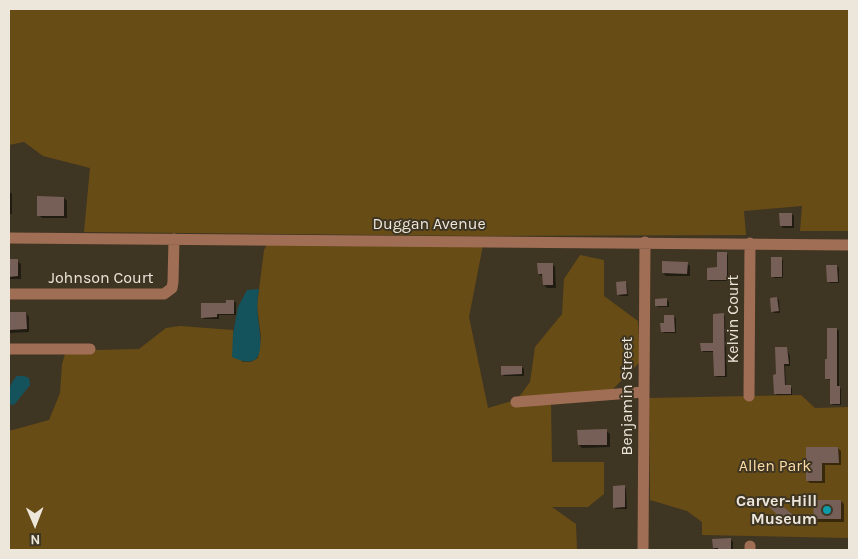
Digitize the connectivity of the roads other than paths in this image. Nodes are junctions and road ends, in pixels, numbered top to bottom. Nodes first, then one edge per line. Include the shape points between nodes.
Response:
1 (9, 238) edge
2 (174, 239) junction
3 (645, 242) junction
4 (750, 243) junction
5 (849, 245) edge
6 (9, 294) edge
7 (9, 349) edge
8 (90, 349) dead end
9 (643, 392) junction
10 (749, 396) dead end
11 (516, 402) dead end
12 (643, 550) edge

1 - 2 street, Duggan Avenue
2 - 3 street, Duggan Avenue
2 - 6 street, Johnson Court via 172,288 164,294
3 - 4 street, Duggan Avenue
3 - 9 street, Benjamin Street
4 - 5 street, Duggan Avenue
4 - 10 street, Kelvin Court
7 - 8 street
9 - 11 street
9 - 12 street, Benjamin Street

